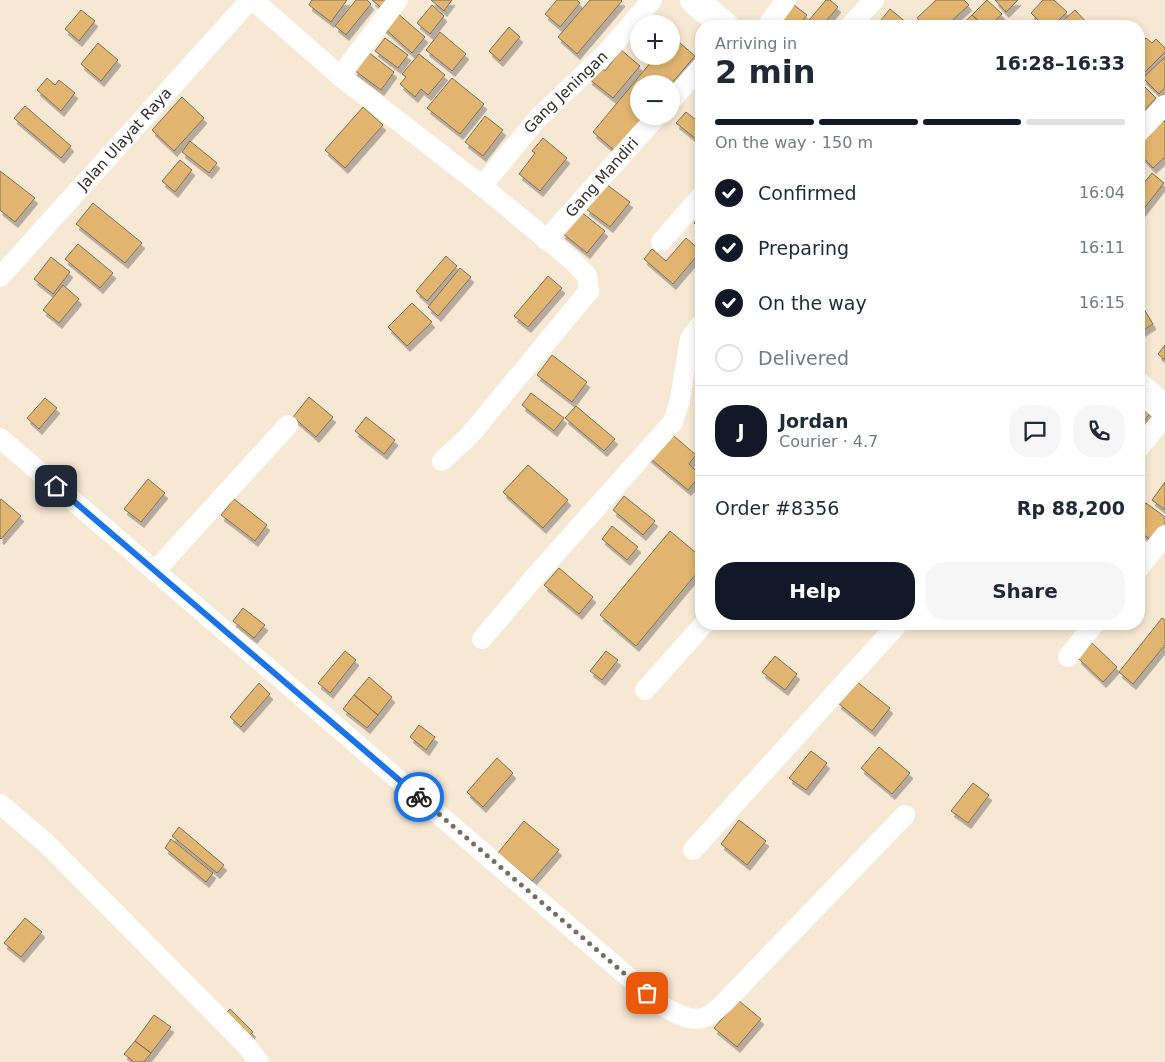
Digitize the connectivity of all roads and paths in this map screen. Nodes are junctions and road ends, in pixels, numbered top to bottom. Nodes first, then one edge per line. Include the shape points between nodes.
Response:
1 (252, 0) edge
2 (398, 0) edge
3 (652, 0) edge
4 (694, 0) edge
5 (786, 0) edge
6 (874, 0) edge
7 (718, 20) edge
8 (772, 20) edge
9 (856, 20) edge
10 (695, 74) edge
11 (340, 76) junction
12 (680, 90) edge
13 (1165, 105) edge
14 (649, 125) edge
15 (1145, 126) edge
16 (482, 186) junction
17 (695, 203) edge
18 (546, 240) junction
19 (661, 242) dead end
20 (0, 277) edge
21 (695, 332) edge
22 (1145, 391) edge
23 (1165, 409) edge
24 (1165, 416) edge
25 (288, 425) dead end
26 (0, 438) edge
27 (1145, 441) edge
28 (442, 461) dead end
29 (1165, 535) edge
30 (1145, 560) edge
31 (155, 571) junction
32 (699, 630) edge
33 (893, 630) edge
34 (1089, 630) edge
35 (482, 639) dead end
36 (1068, 657) dead end
37 (646, 690) dead end
38 (0, 804) edge
39 (905, 816) dead end
40 (693, 850) dead end
41 (259, 1062) edge

1 - 11 street
1 - 20 street, Jalan Ulayat Raya
2 - 11 street
3 - 16 street, Gang Jeningan via 607,52 538,118
4 - 7 main road
5 - 8 street
6 - 9 street
10 - 12 street
11 - 16 street
13 - 15 street
14 - 18 street, Gang Mandiri
16 - 18 street
17 - 19 street
18 - 28 street via 587,276 589,291 469,436
21 - 35 street via 690,339 673,422
22 - 23 main road
24 - 27 street
25 - 31 street
26 - 31 street
29 - 30 street
31 - 39 street via 662,1006 678,1014 699,1020 717,1010
32 - 37 street
33 - 40 street
34 - 36 street
38 - 41 street via 46,843 246,1045

